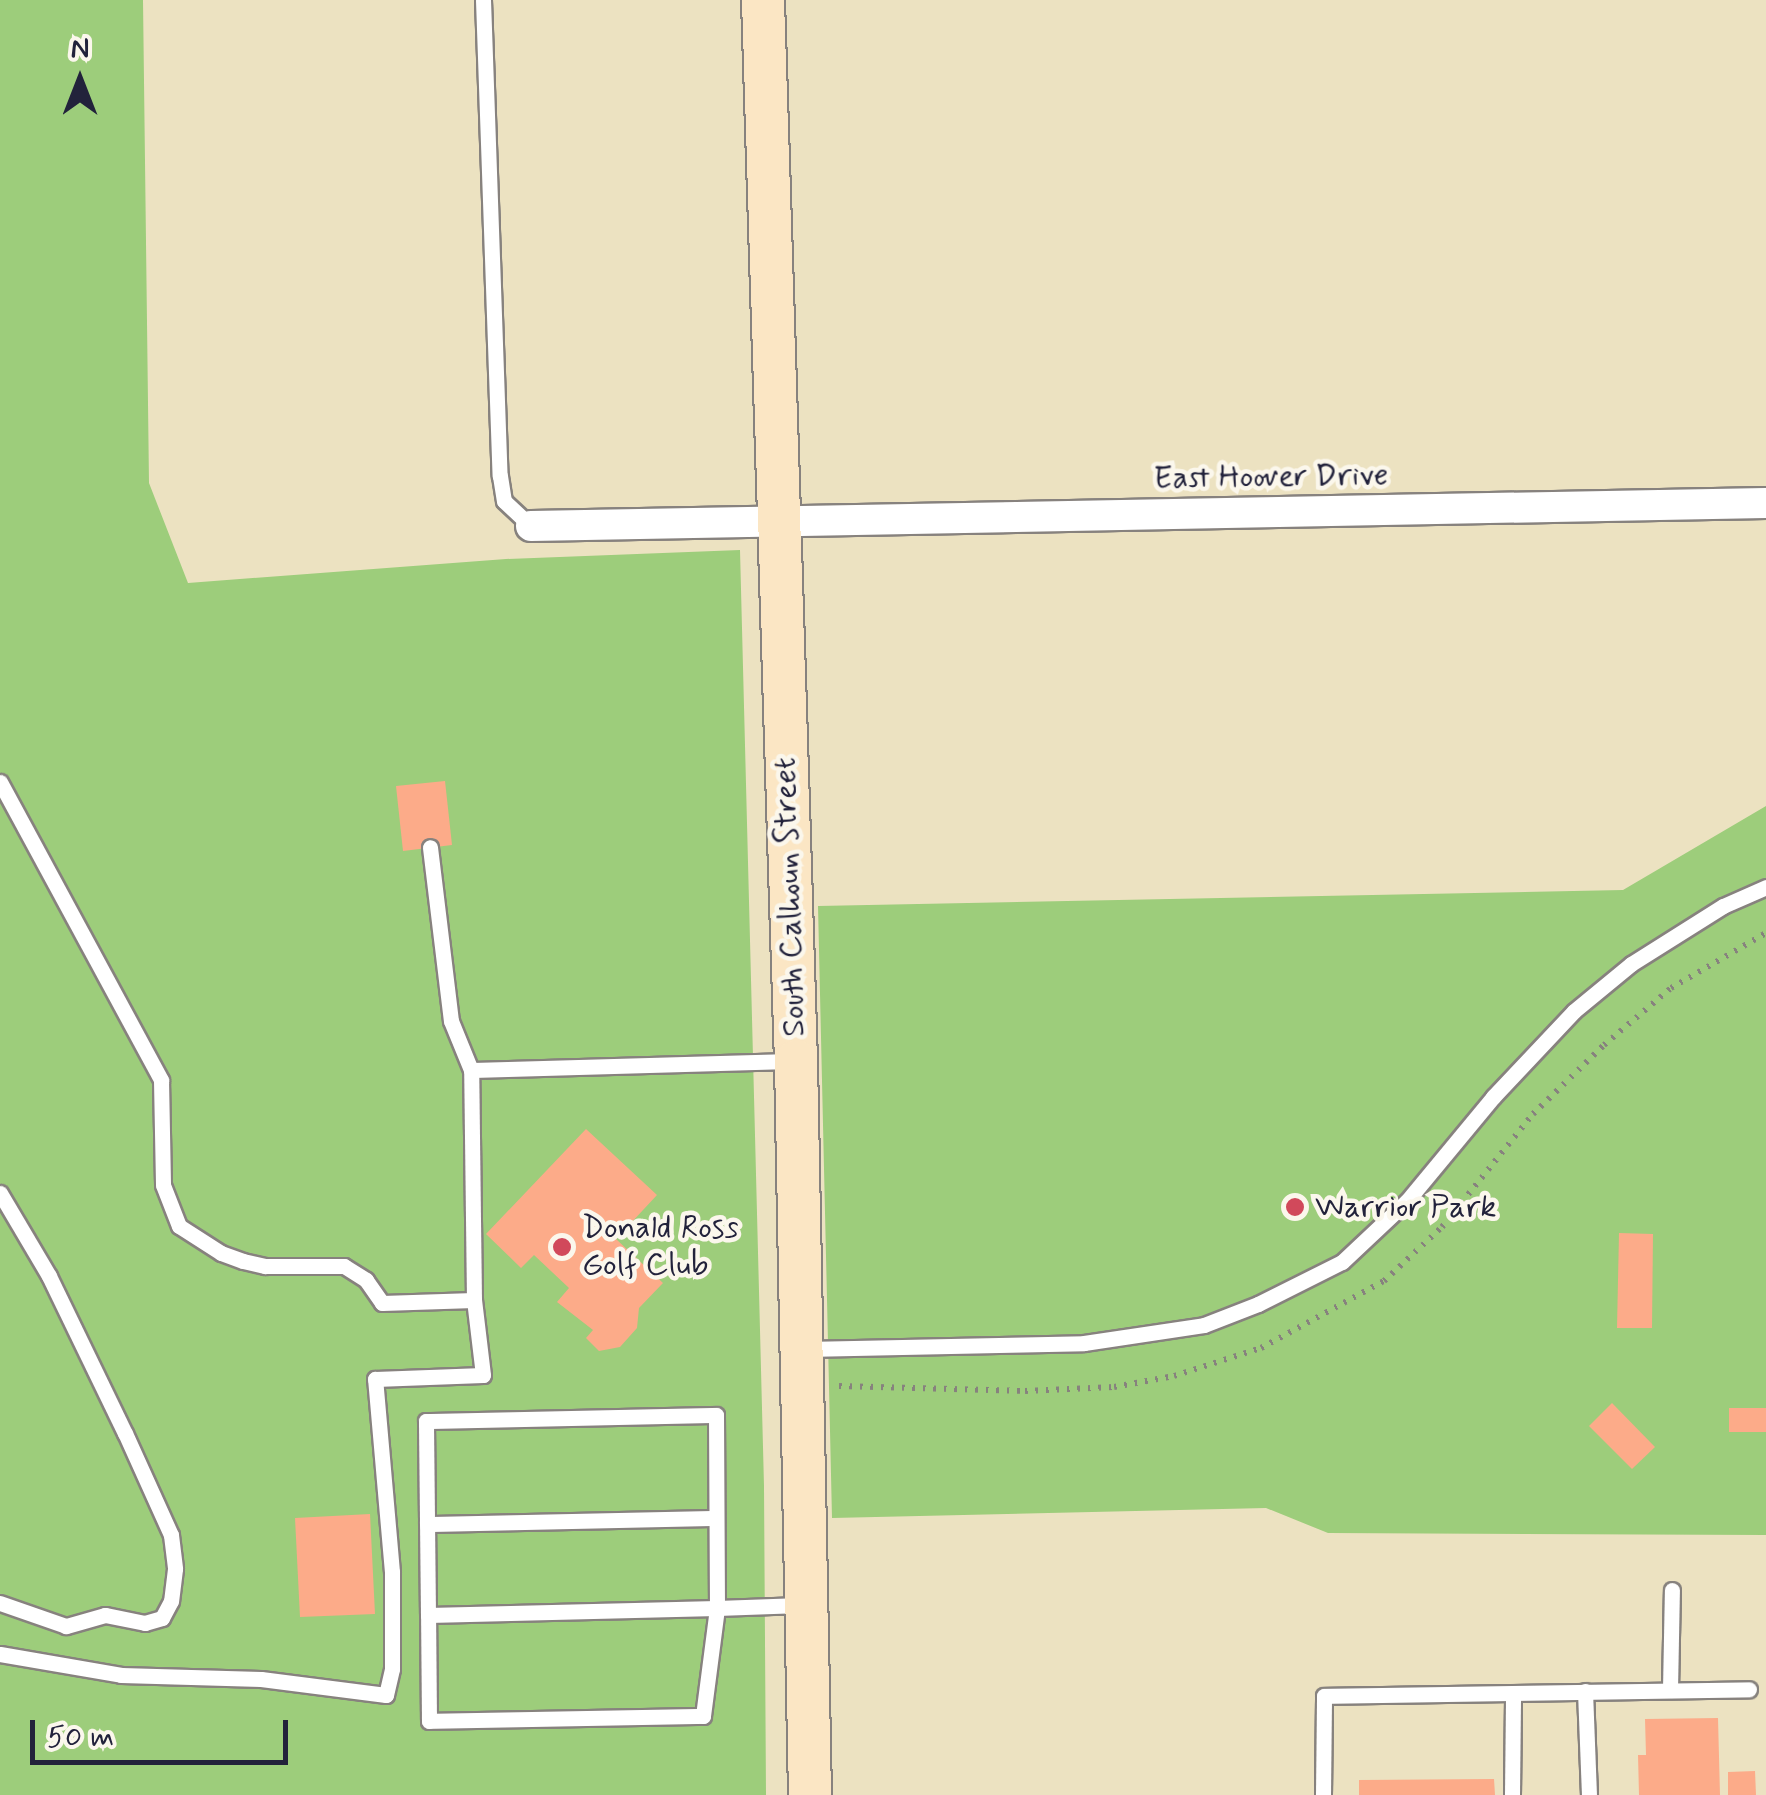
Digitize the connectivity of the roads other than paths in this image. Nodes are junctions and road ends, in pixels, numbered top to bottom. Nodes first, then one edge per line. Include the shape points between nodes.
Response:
1 (483, 0) edge
2 (762, 0) edge
3 (1766, 503) edge
4 (778, 520) junction
5 (532, 526) joint
6 (0, 782) edge
7 (430, 847) dead end
8 (1766, 886) edge
9 (796, 1061) junction
10 (471, 1070) junction
11 (0, 1193) edge
12 (474, 1300) junction
13 (801, 1350) junction
14 (716, 1518) junction
15 (427, 1524) junction
16 (1672, 1590) dead end
17 (0, 1603) edge
18 (806, 1604) junction
19 (717, 1608) junction
20 (428, 1616) junction
21 (0, 1654) edge
22 (1750, 1688) dead end
23 (1670, 1690) junction
24 (1585, 1691) junction
25 (1513, 1692) junction
26 (810, 1795) edge
27 (1323, 1795) edge
28 (1512, 1795) edge
29 (1589, 1795) edge

1 - 5 lane via 500,476 504,502
2 - 4 street, South Calhoun Street
3 - 4 street, East Hoover Drive
4 - 5 street, East Hoover Drive
4 - 9 street, South Calhoun Street
6 - 12 lane via 162,1080 163,1185 179,1226 243,1261 344,1266 366,1280 382,1303
7 - 10 lane via 452,1021
8 - 13 lane via 1631,964 1574,1011 1407,1200 1342,1262 1258,1304 1204,1325 1084,1343
9 - 10 lane
9 - 13 street, South Calhoun Street
10 - 12 lane
11 - 17 lane via 49,1276 125,1434 170,1535 175,1569 172,1601 162,1618 144,1624 105,1615 66,1626
12 - 21 lane via 483,1375 376,1379 392,1572 386,1695 261,1679 121,1676
13 - 18 street, South Calhoun Street
14 - 15 lane
14 - 15 lane via 716,1415 465,1420 426,1422
14 - 19 lane
15 - 20 lane
16 - 23 lane
18 - 19 lane
18 - 26 street, South Calhoun Street
19 - 20 lane
19 - 20 lane via 703,1716 430,1721
22 - 23 lane
23 - 24 lane
24 - 25 lane
24 - 29 lane
25 - 27 lane via 1324,1696
25 - 28 lane

